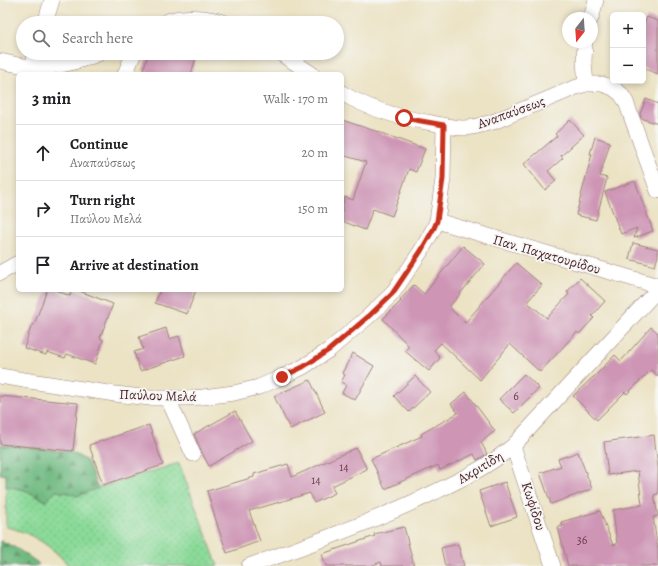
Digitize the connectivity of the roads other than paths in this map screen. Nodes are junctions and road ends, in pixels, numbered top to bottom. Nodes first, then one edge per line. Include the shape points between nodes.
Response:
1 (52, 0) edge
2 (596, 0) edge
3 (592, 12) edge
4 (47, 16) edge
5 (585, 48) edge
6 (34, 60) edge
7 (80, 60) edge
8 (131, 60) edge
9 (291, 60) edge
10 (0, 61) edge
11 (126, 72) edge
12 (309, 72) edge
13 (586, 84) junction
14 (344, 95) edge
15 (444, 125) junction
16 (658, 191) edge
17 (437, 221) junction
18 (16, 264) edge
19 (0, 272) edge
20 (658, 286) edge
21 (658, 289) edge
22 (0, 376) edge
23 (168, 399) junction
24 (514, 446) junction
25 (193, 454) dead end
26 (249, 566) edge
27 (553, 566) edge

1 - 4 street
2 - 3 street
5 - 13 street
6 - 7 street via 61,64
6 - 10 street
8 - 11 street
9 - 12 street
13 - 15 street, Αναπαύσεως via 480,125 462,128
13 - 16 street via 608,85 623,97
14 - 15 street, Αναπαύσεως via 383,112
15 - 17 street, Παύλου Μελά via 443,179
17 - 20 street, Παν. Παχατουρίδου
17 - 23 street, Παύλου Μελά via 421,251 392,294 329,350 303,367 259,387 234,393
18 - 19 street
21 - 24 street, Ακριτίδη
22 - 23 street, Παύλου Μελά via 115,394
23 - 25 street
24 - 26 street, Ακριτίδη via 478,470 396,511
24 - 27 street, Κωφίδου

